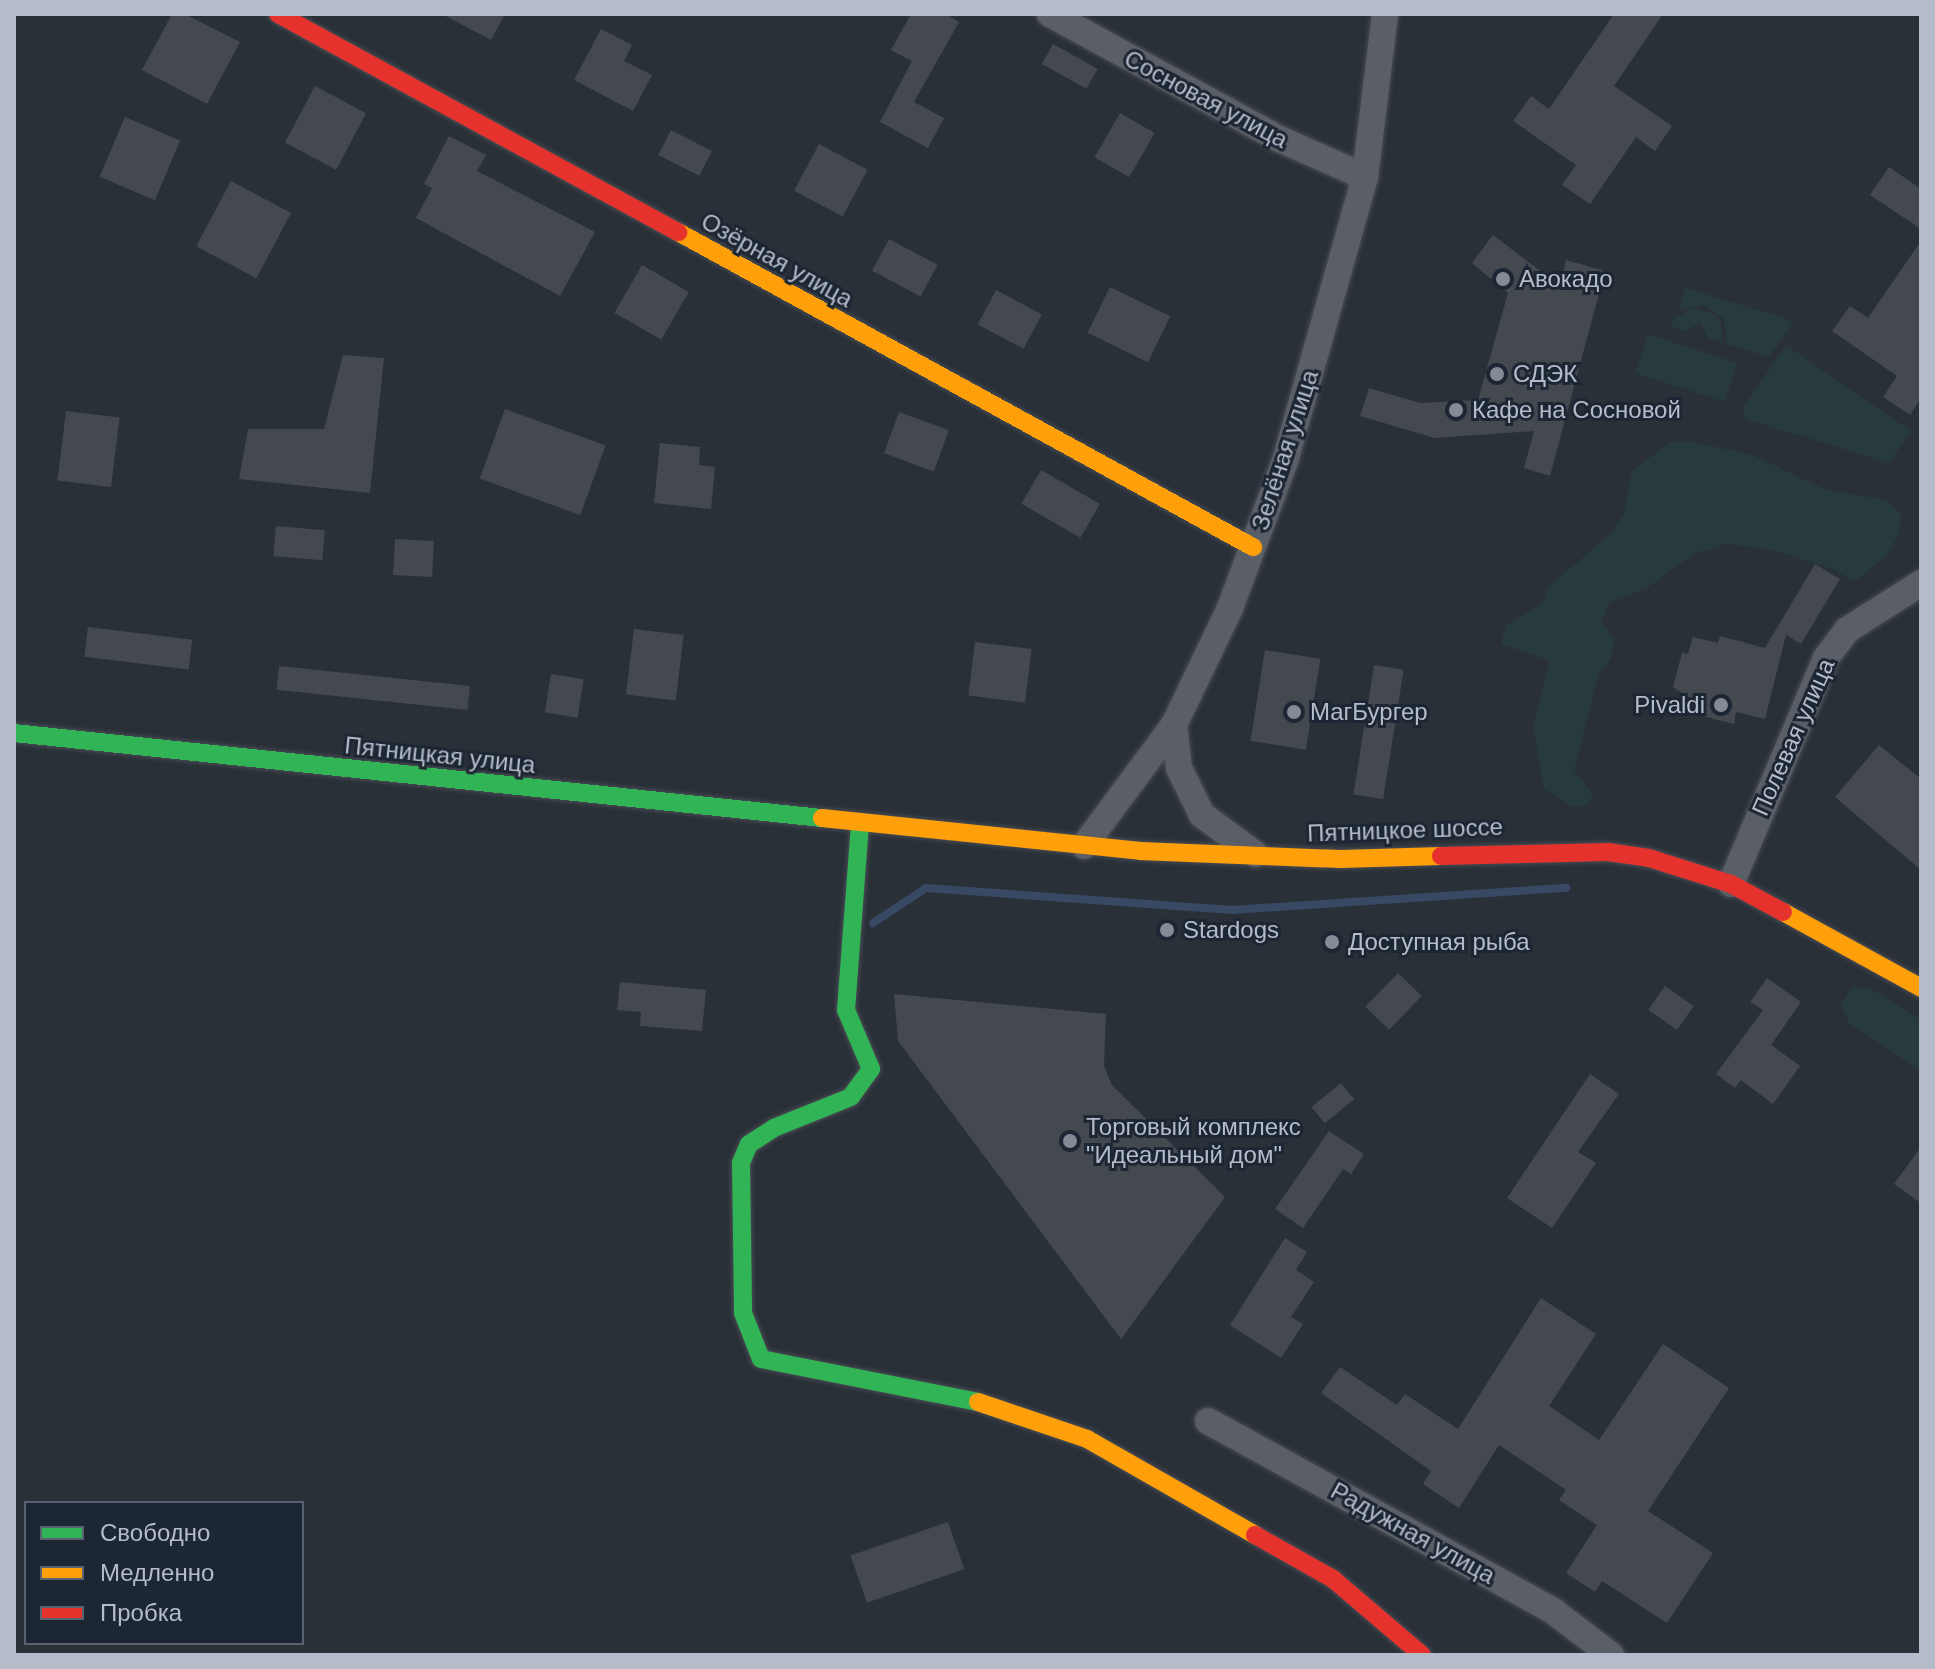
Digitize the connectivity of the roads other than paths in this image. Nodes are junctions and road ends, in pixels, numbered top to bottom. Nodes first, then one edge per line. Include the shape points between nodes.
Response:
1 (278, 14) edge
2 (1050, 14) edge
3 (1385, 14) edge
4 (1365, 177) junction
5 (1253, 547) junction
6 (1921, 583) edge
7 (1174, 725) junction
8 (14, 733) edge
9 (860, 824) junction
10 (1084, 846) junction
11 (1258, 856) junction
12 (1731, 884) junction
13 (1921, 988) edge
14 (1208, 1421) dead end
15 (1422, 1655) edge
16 (1611, 1655) edge

1 - 5 street, Озёрная улица
2 - 4 street, Сосновая улица via 1277,138
3 - 4 street, Зелёная улица
4 - 5 street, Зелёная улица via 1290,443
5 - 7 street, Зелёная улица
6 - 12 street, Полевая улица via 1847,630 1826,658
7 - 10 street, Зелёная улица
7 - 11 street via 1179,768 1202,815
8 - 9 street, Пятницкая улица
9 - 10 street, Пятницкое шоссе
9 - 15 street via 846,1010 871,1069 851,1097 774,1128 749,1144 741,1163 743,1313 752,1346 761,1359 988,1404 1087,1439 1333,1579
10 - 11 street, Пятницкое шоссе
11 - 12 street, Пятницкое шоссе via 1608,852 1649,858
12 - 13 street, Пятницкое шоссе
14 - 16 street, Радужная улица via 1553,1611

